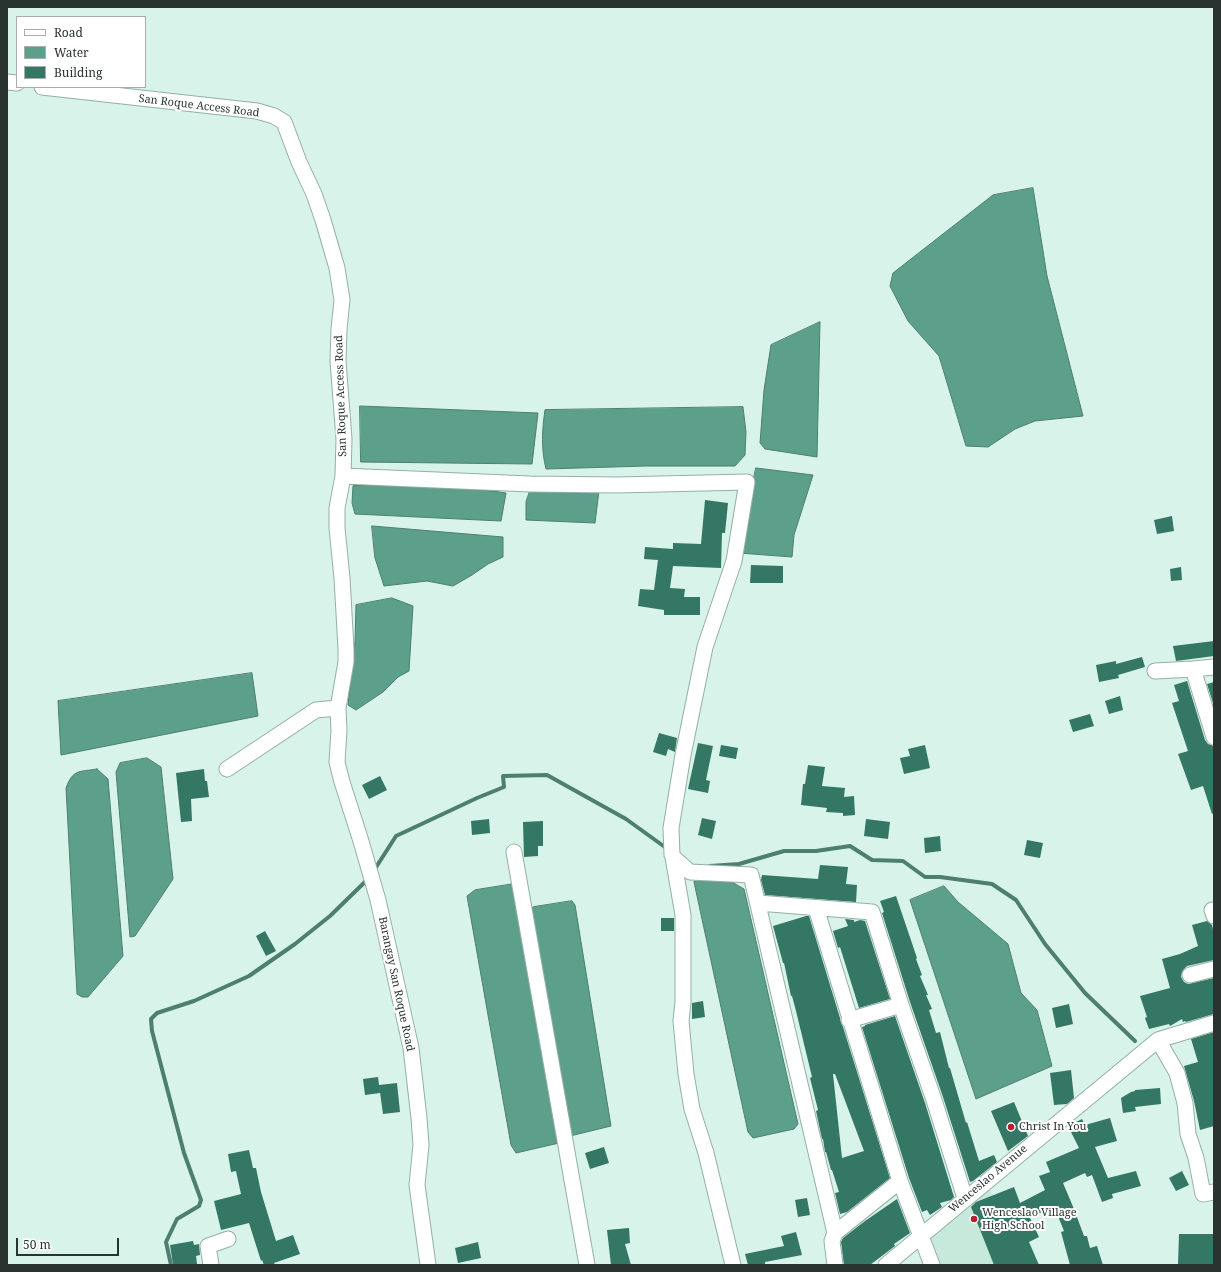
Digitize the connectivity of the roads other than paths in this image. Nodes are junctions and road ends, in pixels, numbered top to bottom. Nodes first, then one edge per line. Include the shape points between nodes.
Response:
1 (51, 88) edge
2 (343, 476) junction
3 (1214, 667) edge
4 (1193, 669) junction
5 (1155, 671) dead end
6 (338, 708) junction
7 (1214, 737) edge
8 (227, 769) dead end
9 (514, 852) dead end
10 (673, 856) junction
11 (758, 903) junction
12 (816, 908) junction
13 (1214, 969) edge
14 (1190, 975) dead end
15 (900, 1005) junction
16 (850, 1020) junction
17 (1214, 1023) edge
18 (1158, 1040) junction
19 (900, 1181) junction
20 (1214, 1192) edge
21 (965, 1198) junction
22 (835, 1233) junction
23 (921, 1235) junction
24 (228, 1239) dead end
25 (211, 1265) edge
26 (428, 1265) edge
27 (587, 1265) edge
28 (733, 1265) edge
29 (835, 1265) edge
30 (886, 1265) edge
31 (932, 1265) edge

1 - 2 street, San Roque Access Road via 257,111 284,122 314,194 337,268 342,300 338,361 344,439
2 - 6 street, San Roque Access Road via 336,528 342,578 346,662
2 - 10 street via 530,484 747,482 734,561 705,646 685,747 671,828
3 - 4 street
4 - 5 street
4 - 7 street
6 - 8 street via 316,710
6 - 26 street, Barangay San Roque Road via 337,762 378,900 411,1048 420,1118 421,1145 417,1185
9 - 27 street
10 - 11 street via 690,872 751,875
10 - 28 street via 683,915 684,1002 681,1021 686,1074 692,1109 706,1153
11 - 12 street
11 - 22 street
12 - 15 street via 872,912
12 - 16 street
13 - 14 street
15 - 16 street
15 - 21 street
16 - 19 street
17 - 18 street, Wenceslao Avenue
18 - 20 street via 1178,1073 1185,1103 1188,1134 1203,1194
18 - 21 street, Wenceslao Avenue
19 - 22 street
19 - 23 street
21 - 23 street, Wenceslao Avenue
22 - 29 street via 832,1241
23 - 30 street, Wenceslao Avenue
23 - 31 street
24 - 25 street via 208,1246

